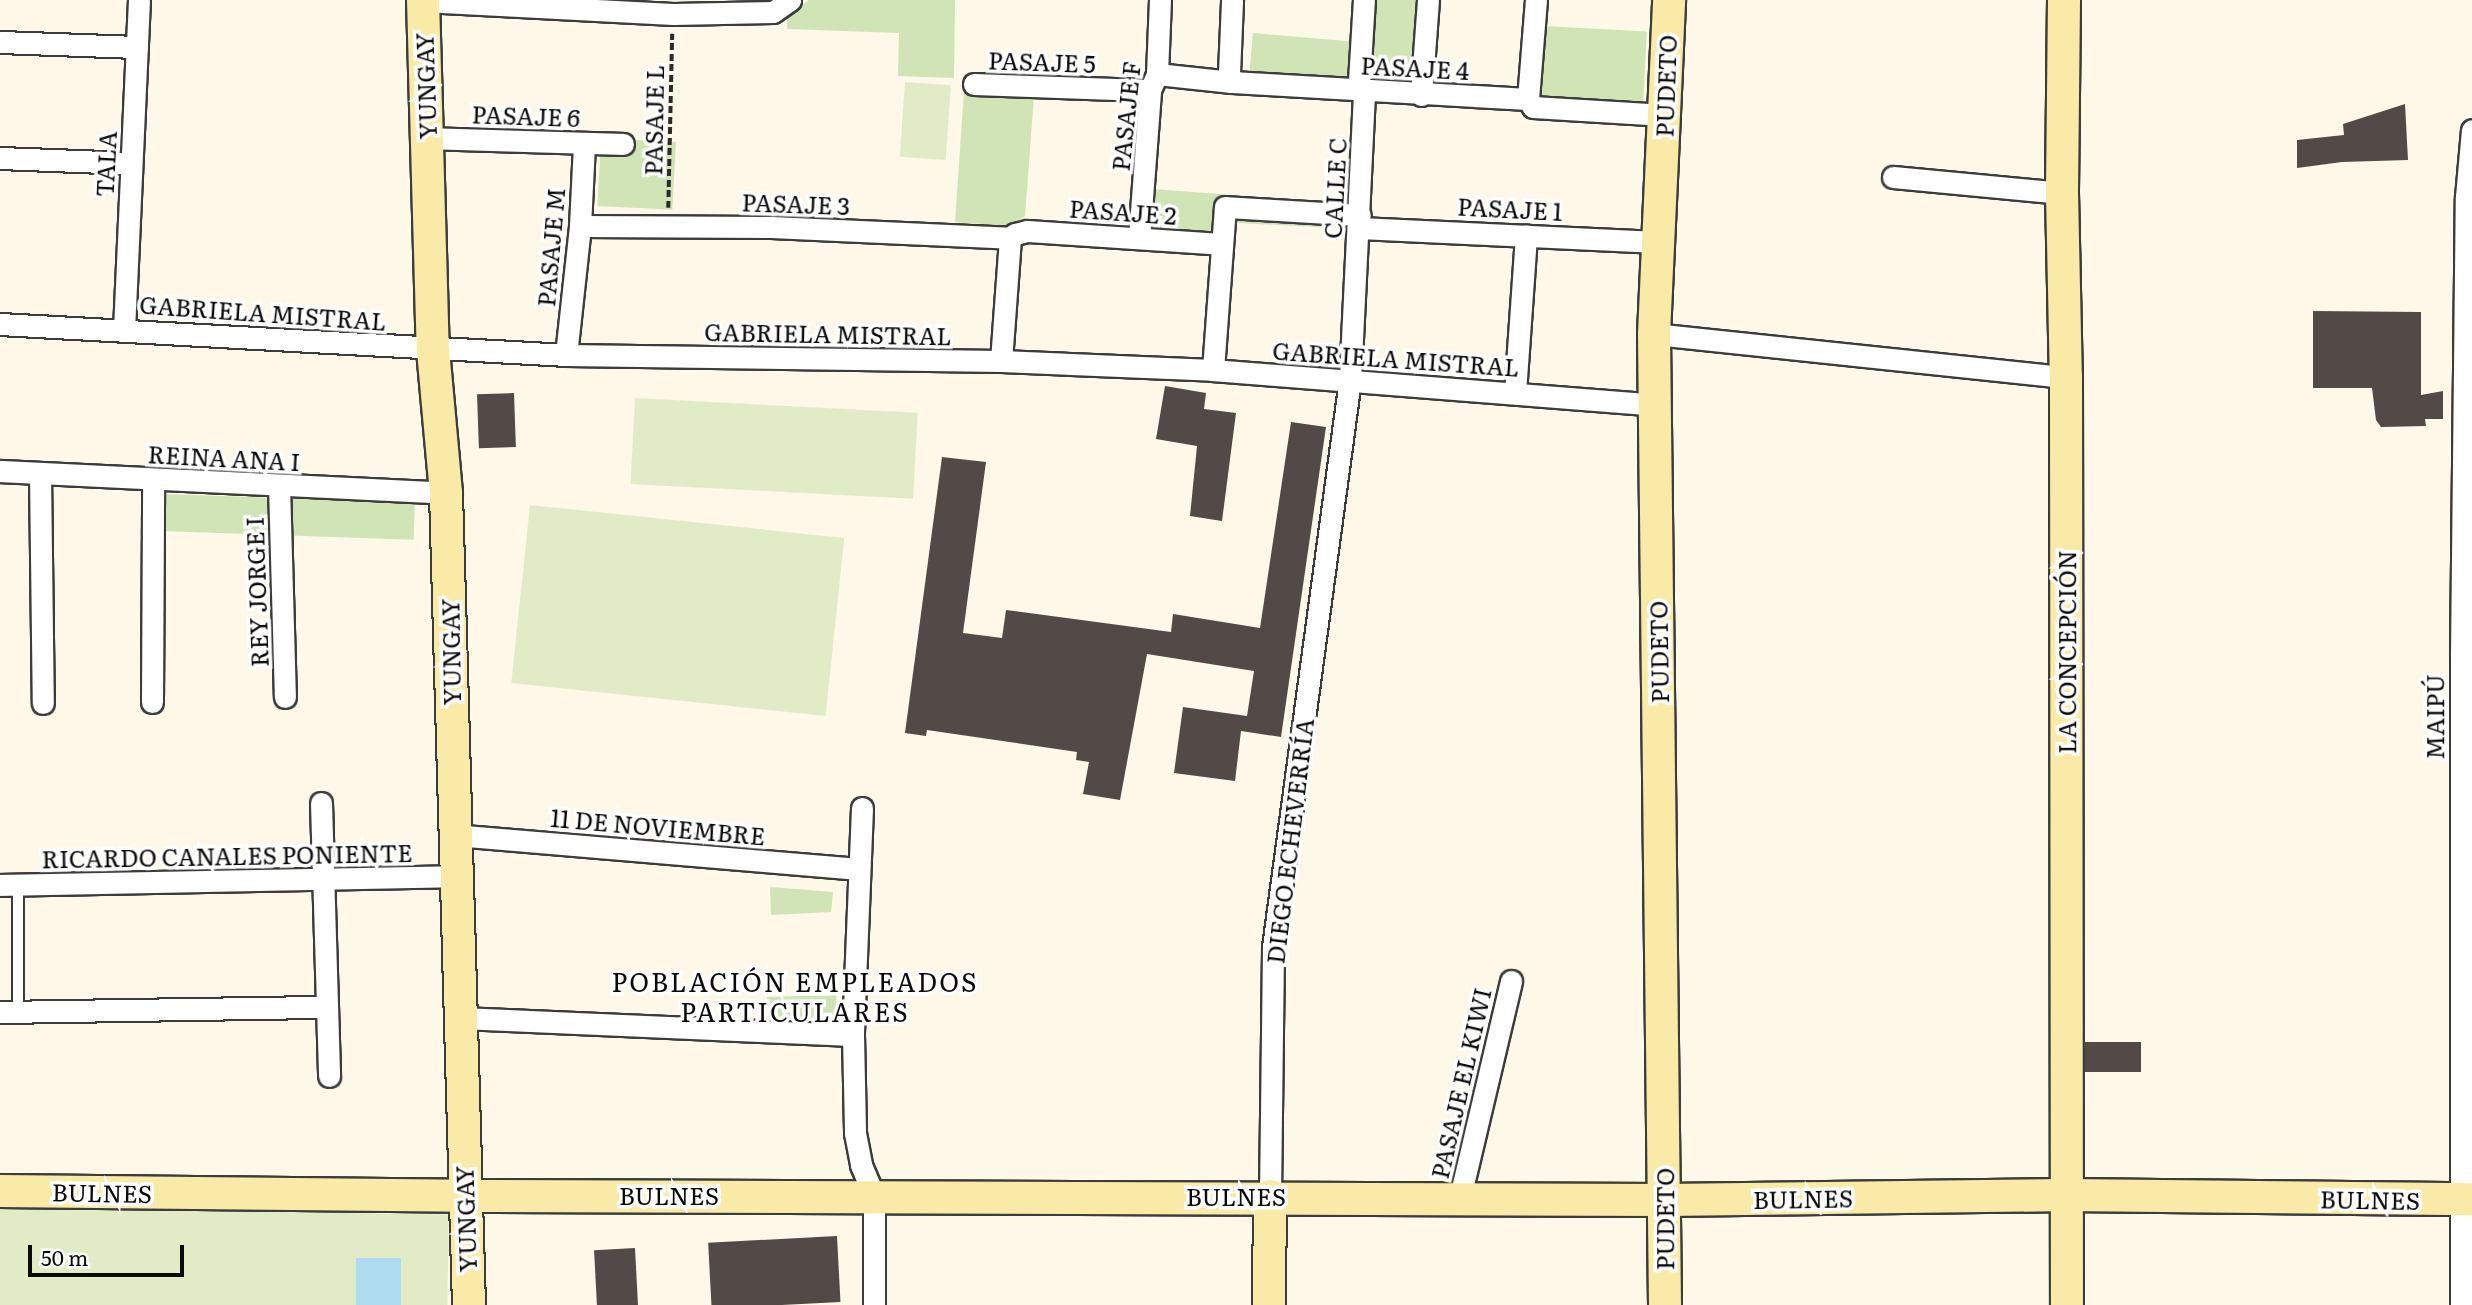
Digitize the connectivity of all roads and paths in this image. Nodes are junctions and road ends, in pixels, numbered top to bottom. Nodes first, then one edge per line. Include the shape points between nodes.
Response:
1 (139, 0) edge
2 (1160, 0) edge
3 (1232, 0) edge
4 (1364, 0) edge
5 (1428, 0) edge
6 (1536, 0) edge
7 (1669, 0) edge
8 (2064, 0) edge
9 (423, 1) edge
10 (552, 3) edge
11 (779, 4) edge
12 (673, 14) junction
13 (0, 42) edge
14 (137, 47) junction
15 (1154, 82) junction
16 (1232, 82) junction
17 (974, 84) dead end
18 (1364, 90) junction
19 (1421, 95) junction
20 (1528, 99) junction
21 (1665, 115) junction
22 (2472, 130) edge
23 (426, 138) junction
24 (584, 143) junction
25 (623, 144) dead end
26 (0, 158) edge
27 (131, 163) junction
28 (1893, 177) dead end
29 (2062, 193) junction
30 (2469, 196) edge
31 (1359, 222) junction
32 (580, 226) junction
33 (668, 228) junction
34 (1015, 235) junction
35 (1526, 235) junction
36 (1139, 238) junction
37 (1658, 242) junction
38 (1222, 244) junction
39 (0, 324) edge
40 (124, 330) junction
41 (1654, 334) junction
42 (433, 350) junction
43 (566, 355) junction
44 (1002, 361) junction
45 (1213, 370) junction
46 (2066, 377) junction
47 (1350, 380) junction
48 (1514, 393) junction
49 (1655, 405) junction
50 (0, 471) edge
51 (40, 473) junction
52 (152, 480) junction
53 (279, 485) junction
54 (446, 493) junction
55 (285, 697) dead end
56 (152, 702) dead end
57 (43, 703) dead end
58 (321, 803) dead end
59 (862, 808) dead end
60 (454, 835) junction
61 (858, 869) junction
62 (455, 876) junction
63 (323, 880) junction
64 (9, 885) edge
65 (1511, 981) dead end
66 (327, 1007) junction
67 (9, 1013) edge
68 (460, 1018) junction
69 (853, 1035) junction
70 (329, 1076) dead end
71 (0, 1191) edge
72 (874, 1195) junction
73 (2066, 1195) junction
74 (464, 1196) junction
75 (1270, 1196) junction
76 (1460, 1197) junction
77 (2467, 1199) edge
78 (1665, 1200) junction
79 (469, 1305) edge
80 (874, 1305) edge
81 (1269, 1305) edge
82 (1665, 1305) edge
83 (2067, 1305) edge
84 (2461, 1305) edge

1 - 14 street, TALA
2 - 15 street, PASAJE F
3 - 16 street
4 - 18 street, CALLE C via 1359,81
5 - 19 street
6 - 20 street
7 - 21 street, PUDETO
8 - 29 street, LA CONCEPCIÓN
9 - 10 street
9 - 23 street, YUNGAY
10 - 12 street
11 - 12 street
12 - 33 path, PASAJE L
13 - 14 street
14 - 27 street, TALA
15 - 16 street, PASAJE 4
15 - 17 street, PASAJE 5
15 - 36 street, PASAJE F
16 - 18 street, PASAJE 4
18 - 19 street, PASAJE 4
18 - 31 street, CALLE C
19 - 20 street, PASAJE 4
20 - 21 street, PASAJE 4 via 1532,107
21 - 37 street, PUDETO
22 - 30 street, MAIPÚ
23 - 24 street, PASAJE 6
23 - 42 street, YUNGAY
24 - 25 street, PASAJE 6
24 - 32 street, PASAJE M
26 - 27 street
27 - 40 street, TALA
28 - 29 street
29 - 46 street, LA CONCEPCIÓN
30 - 77 street, MAIPÚ via 2461,655
31 - 35 street, PASAJE 1
31 - 38 street, PASAJE 1 via 1225,207
31 - 47 street, CALLE C
32 - 33 street, PASAJE 3
32 - 43 street, PASAJE M
33 - 34 street, PASAJE 3
34 - 36 street, PASAJE 2
34 - 44 street
35 - 37 street, PASAJE 1
35 - 48 street
36 - 38 street, PASAJE 2
37 - 41 street, PUDETO
38 - 45 street
39 - 40 street, GABRIELA MISTRAL
40 - 42 street, GABRIELA MISTRAL
41 - 46 street
41 - 49 street, PUDETO
42 - 43 street, GABRIELA MISTRAL
42 - 54 street, YUNGAY
43 - 44 street, GABRIELA MISTRAL
44 - 45 street, GABRIELA MISTRAL
45 - 47 street, GABRIELA MISTRAL
46 - 73 street, LA CONCEPCIÓN
47 - 48 street, GABRIELA MISTRAL
47 - 75 street, DIEGO ECHEVERRÍA via 1273,947
48 - 49 street, GABRIELA MISTRAL
49 - 78 street, PUDETO
50 - 51 street, REINA ANA I
51 - 52 street, REINA ANA I
51 - 57 street
52 - 53 street, REINA ANA I
52 - 56 street
53 - 54 street, REINA ANA I
53 - 55 street, REY JORGE I
54 - 60 street, YUNGAY
58 - 63 street
59 - 61 street
60 - 61 street, 11 DE NOVIEMBRE
60 - 62 street, YUNGAY
61 - 69 street
62 - 63 street, RICARDO CANALES PONIENTE
62 - 68 street, YUNGAY
63 - 64 street, RICARDO CANALES PONIENTE
63 - 66 street
64 - 67 lane
65 - 76 street, PASAJE EL KIWI
66 - 67 street
66 - 70 street
68 - 69 street
68 - 74 street, YUNGAY
69 - 72 street via 855,1133 861,1165
71 - 74 street, BULNES
72 - 74 street, BULNES
72 - 75 street, BULNES
72 - 80 street
73 - 77 street, BULNES
73 - 78 street, BULNES
73 - 83 street, LA CONCEPCIÓN
74 - 79 street, YUNGAY
75 - 76 street, BULNES
75 - 81 street, DIEGO ECHEVERRÍA
76 - 78 street, BULNES
77 - 84 street, MAIPÚ
78 - 82 street, PUDETO

